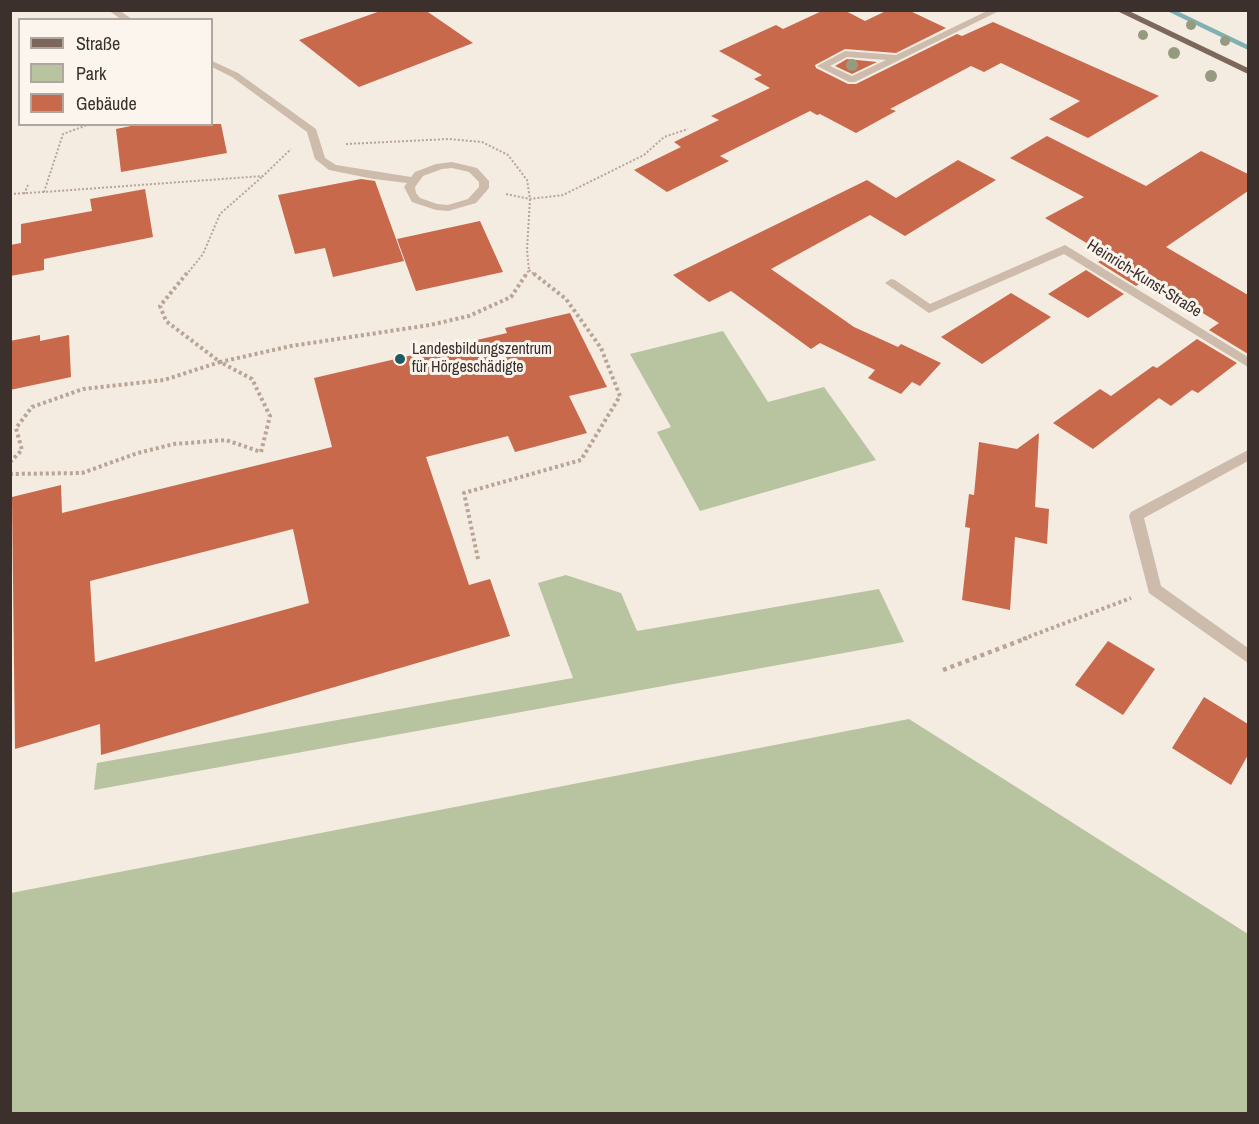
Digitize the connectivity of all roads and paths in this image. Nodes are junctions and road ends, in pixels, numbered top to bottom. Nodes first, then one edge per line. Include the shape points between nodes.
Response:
1 (112, 10) edge
2 (997, 10) edge
3 (1119, 10) edge
4 (126, 18) edge
5 (898, 58) junction
6 (213, 64) edge
7 (1248, 71) edge
8 (85, 126) edge
9 (688, 129) dead end
10 (317, 146) junction
11 (263, 176) junction
12 (412, 180) junction
13 (28, 185) dead end
14 (484, 188) junction
15 (44, 192) junction
16 (24, 194) junction
17 (10, 195) edge
18 (530, 199) junction
19 (529, 270) junction
20 (891, 283) dead end
21 (220, 362) junction
22 (1248, 363) edge
23 (1248, 454) edge
24 (10, 462) edge
25 (10, 474) edge
26 (478, 559) dead end
27 (1154, 589) junction
28 (1248, 656) edge
29 (943, 670) dead end

1 - 4 street
2 - 5 street
3 - 7 main road
5 - 5 street via 852,80 822,66 845,54
6 - 10 street via 235,75 312,130
8 - 15 path via 63,134
9 - 18 path via 664,137 644,154 562,195
10 - 11 path via 291,149
10 - 12 street via 320,159 333,168
10 - 18 path via 449,138 482,142 508,155 527,180
11 - 15 path
11 - 21 path via 220,214 203,254 160,306 166,321
12 - 14 street via 429,169 463,166 480,175
12 - 14 street via 411,194 425,205 436,207 461,206
13 - 16 path
14 - 18 path
15 - 16 path
16 - 17 path
18 - 19 path via 526,250
19 - 21 path via 511,297 469,316
19 - 26 path via 566,299 600,348 620,396 581,460 464,493
20 - 22 street, Heinrich-Kunst-Straße via 929,309 1065,249
21 - 24 path via 164,380 83,389 32,407 16,428 22,450
21 - 25 path via 252,379 270,416 261,452 226,440 174,444 82,473
23 - 27 street via 1136,516
27 - 28 street
27 - 29 path

